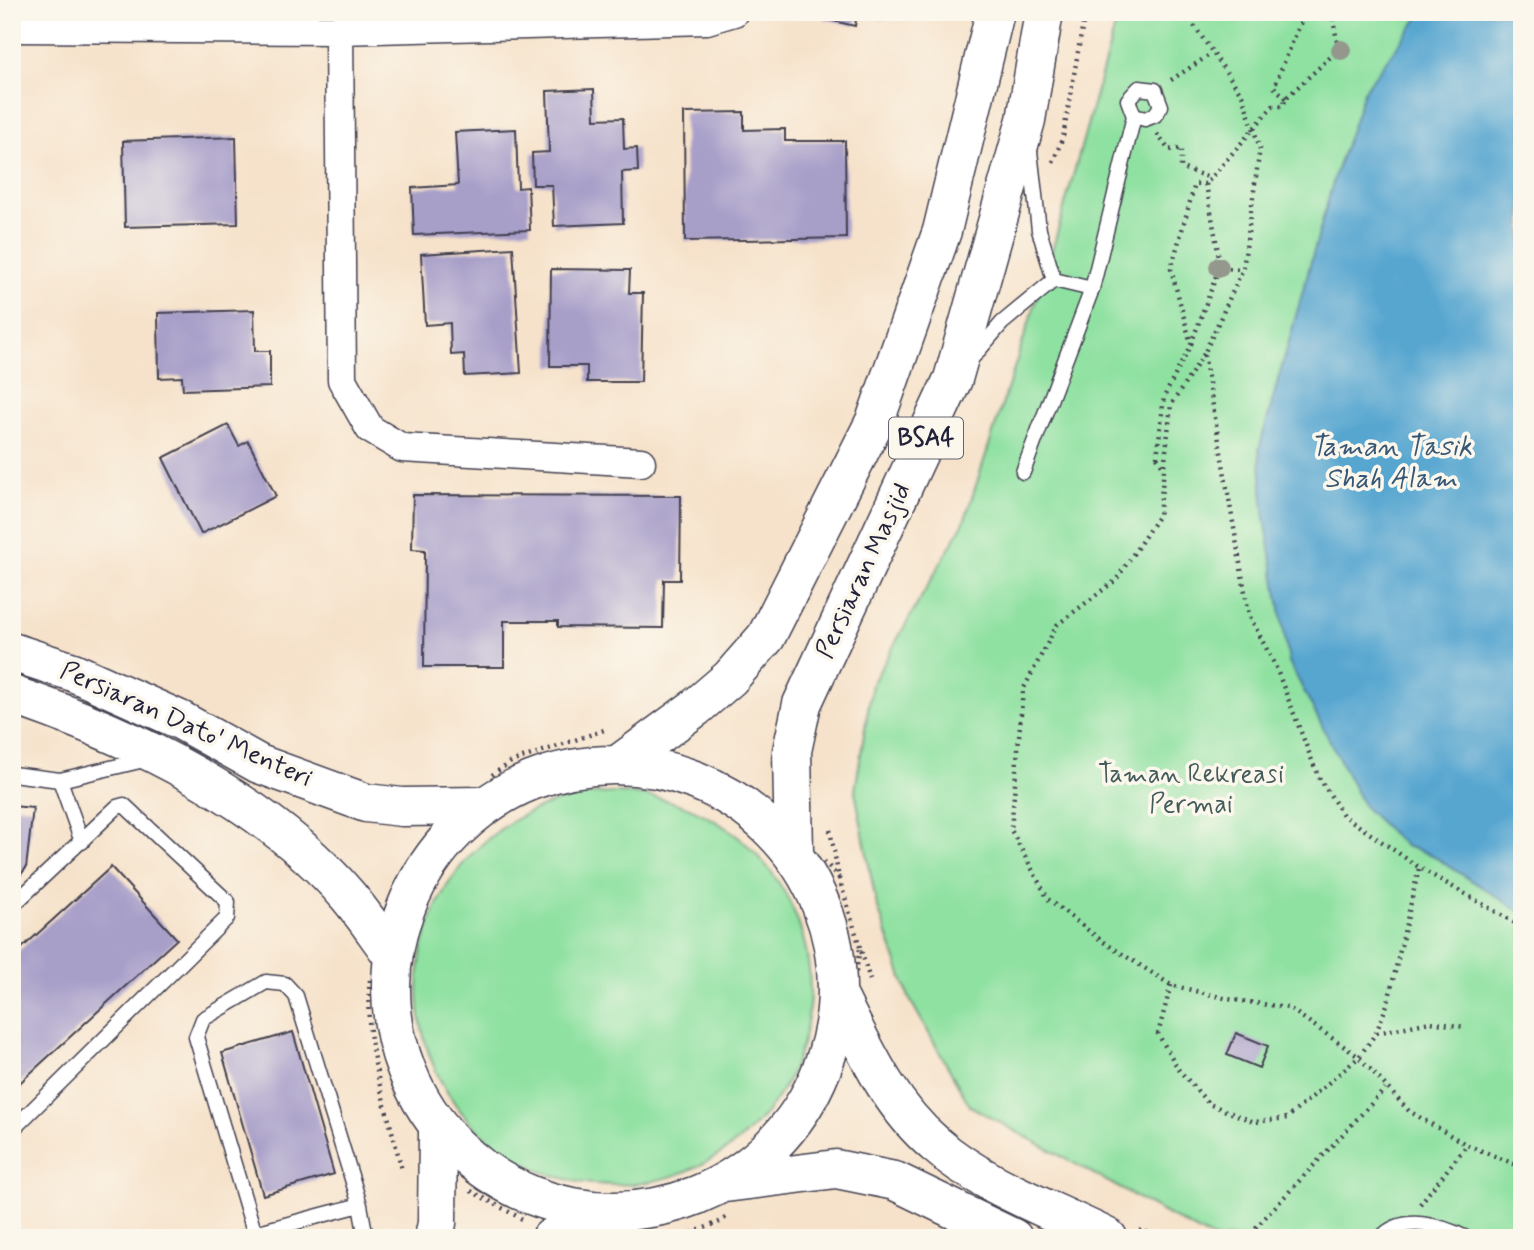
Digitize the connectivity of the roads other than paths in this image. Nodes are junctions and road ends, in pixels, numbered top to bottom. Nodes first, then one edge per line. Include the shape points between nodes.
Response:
1 (734, 12) edge
2 (995, 12) edge
3 (1044, 12) edge
4 (630, 17) edge
5 (490, 19) edge
6 (43, 20) edge
7 (200, 21) edge
8 (339, 21) edge
9 (12, 29) edge
10 (1134, 116) junction
11 (1026, 120) junction
12 (1055, 280) junction
13 (1092, 289) junction
14 (953, 379) junction
15 (641, 462) dead end
16 (1023, 472) dead end
17 (12, 652) edge
18 (12, 695) edge
19 (623, 747) junction
20 (159, 756) junction
21 (12, 774) edge
22 (60, 780) junction
23 (470, 806) junction
24 (806, 838) junction
25 (82, 842) junction
26 (12, 906) edge
27 (385, 945) junction
28 (853, 1000) junction
29 (12, 1130) edge
30 (426, 1160) junction
31 (722, 1184) junction
32 (360, 1205) junction
33 (597, 1214) junction
34 (1118, 1232) edge
35 (255, 1235) edge
36 (556, 1235) edge
37 (366, 1238) edge
38 (434, 1238) edge
39 (1013, 1238) edge
40 (1381, 1238) edge
41 (1466, 1238) edge

1 - 4 street via 707,20
2 - 19 main road, Persiaran Masjid / BSA4 via 942,231 876,421 766,637 730,678
3 - 11 main road, Persiaran Masjid / BSA4
4 - 5 street
5 - 8 street
6 - 7 street
6 - 9 street
7 - 8 street
8 - 15 street via 342,380 370,429 402,448
10 - 10 lane via 1128,106 1134,90 1155,90 1161,106 1155,116
10 - 13 lane
11 - 12 lane via 1045,255
11 - 14 main road, Persiaran Masjid / BSA4
12 - 13 lane
12 - 14 lane via 1002,323
13 - 16 lane
14 - 24 main road, Persiaran Masjid / BSA4 via 802,704 792,751
17 - 23 main road, Persiaran Dato' Menteri via 74,671 259,764 366,803
18 - 20 main road, Persiaran Dato' Menteri
19 - 23 main road
19 - 24 main road
20 - 22 lane
20 - 27 main road, Persiaran Dato' Menteri via 279,832 347,895
21 - 22 lane
22 - 25 lane
23 - 27 main road
24 - 28 main road
25 - 26 lane
25 - 29 lane via 124,805 228,902 230,910
27 - 30 main road via 393,1019
28 - 31 main road via 804,1106 768,1150
28 - 34 main road via 876,1072 935,1144 970,1169
30 - 33 main road via 484,1171 533,1197
30 - 38 main road via 437,1223
31 - 33 main road via 657,1208
31 - 39 main road via 836,1169 895,1181
32 - 35 lane
32 - 35 lane via 296,996 285,984 266,982 202,1019 196,1037
32 - 37 lane
33 - 36 main road
40 - 41 lane via 1405,1223 1449,1229

